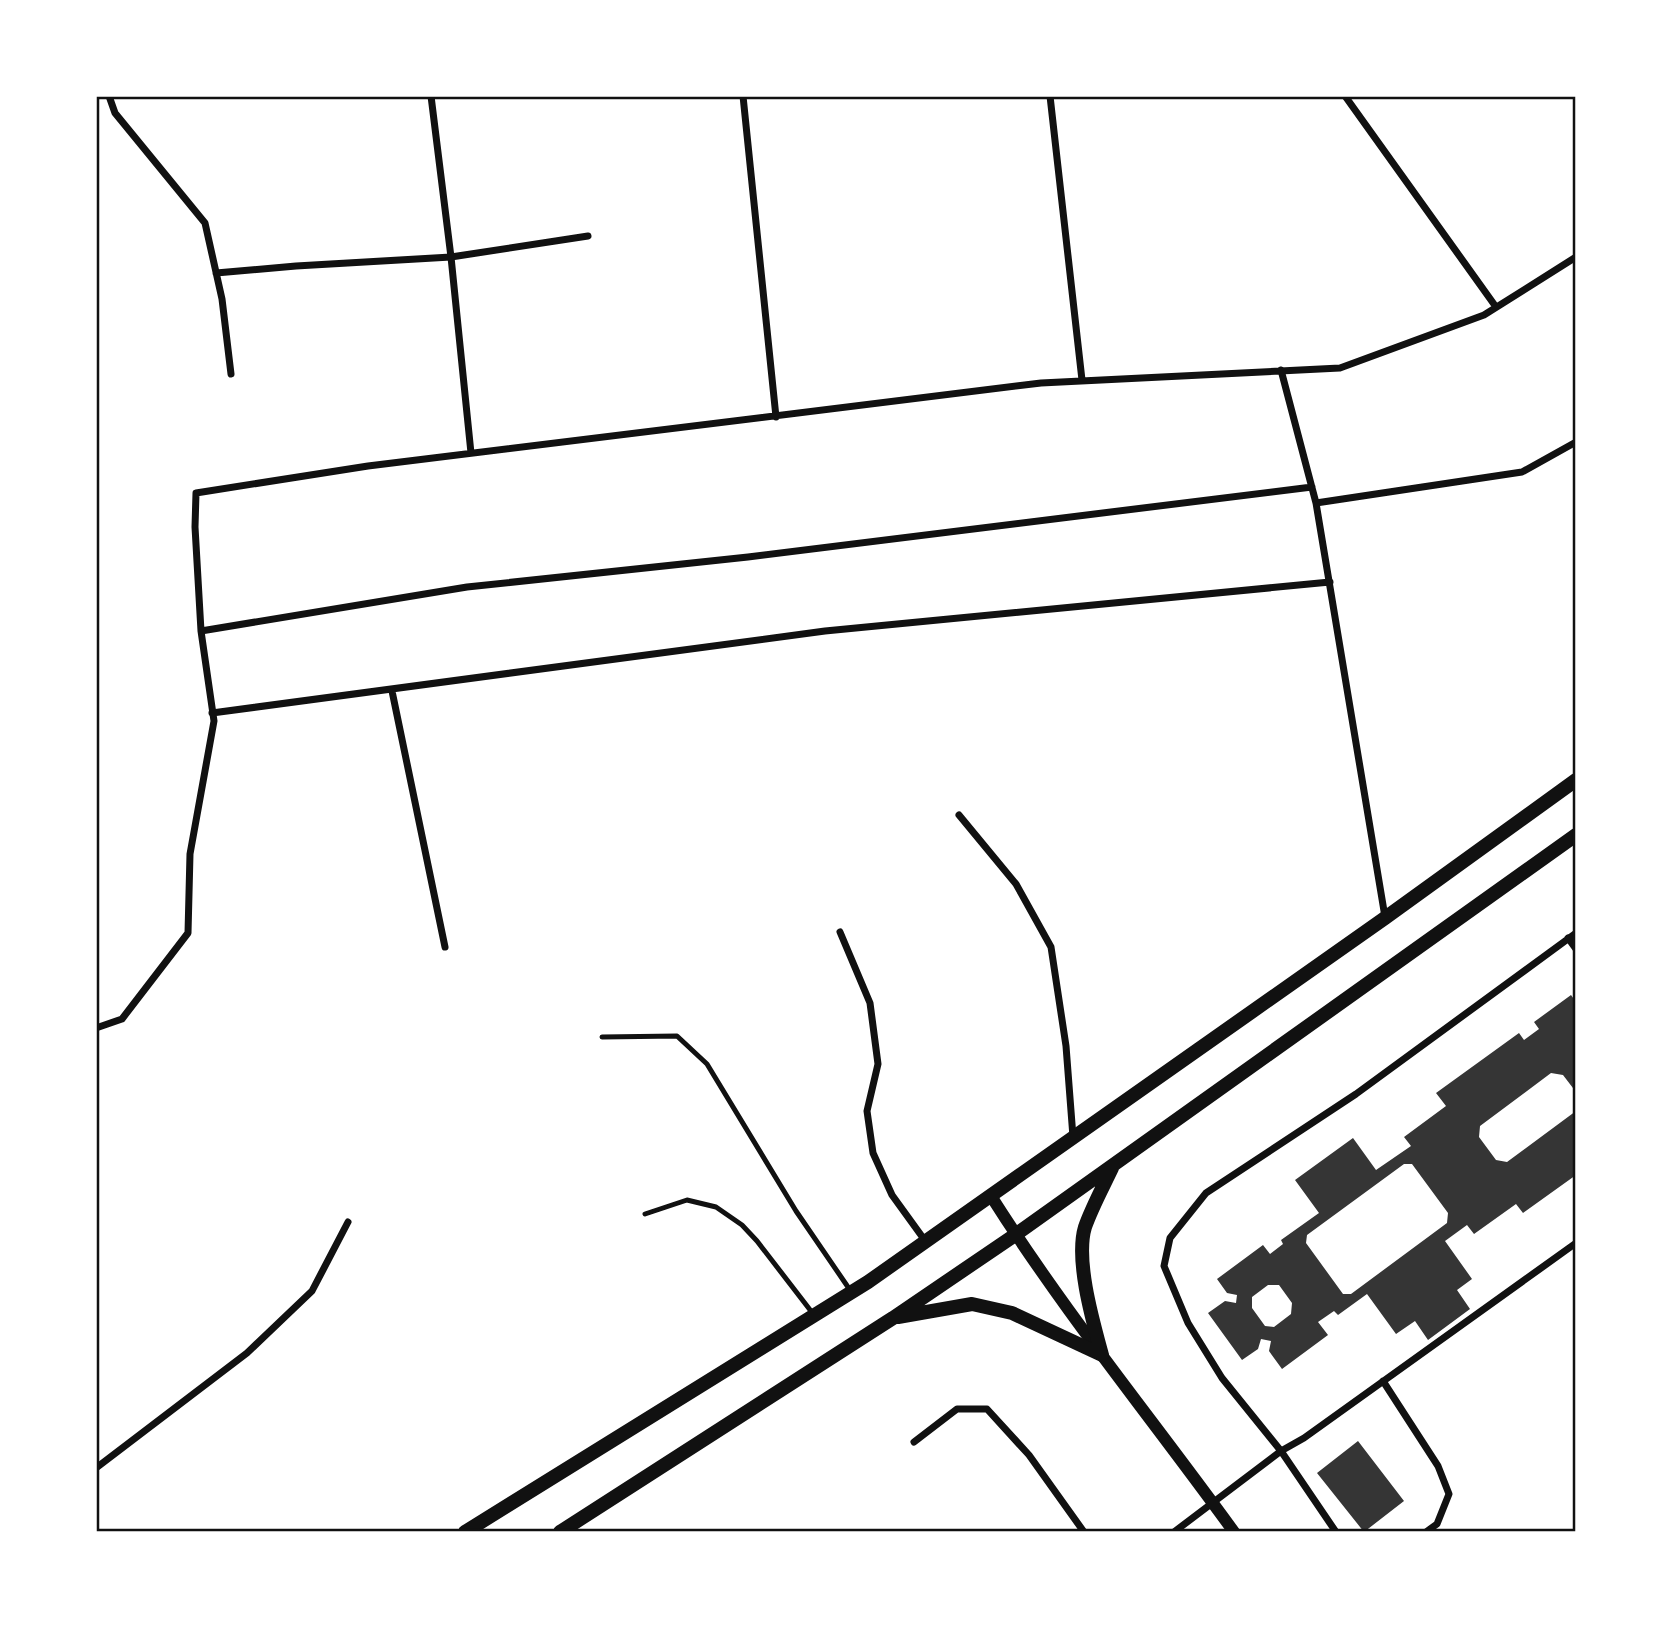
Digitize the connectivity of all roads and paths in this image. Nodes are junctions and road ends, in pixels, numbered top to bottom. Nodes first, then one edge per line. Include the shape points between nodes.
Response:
1 (109, 96) edge
2 (431, 96) edge
3 (743, 96) edge
4 (1051, 96) edge
5 (1345, 96) edge
6 (588, 236) dead end
7 (451, 257) junction
8 (1576, 257) edge
9 (216, 274) junction
10 (1496, 307) junction
11 (1281, 370) junction
12 (231, 374) dead end
13 (1082, 380) junction
14 (776, 417) junction
15 (1576, 442) edge
16 (471, 453) junction
17 (1312, 487) junction
18 (1316, 503) junction
19 (1330, 582) junction
20 (201, 631) junction
21 (392, 691) junction
22 (212, 713) junction
23 (1576, 780) edge
24 (959, 815) dead end
25 (1576, 835) edge
26 (1385, 918) junction
27 (840, 932) dead end
28 (1576, 933) edge
29 (1568, 939) junction
30 (445, 947) dead end
31 (1576, 949) edge
32 (96, 1028) edge
33 (602, 1037) dead end
34 (1073, 1138) junction
35 (1113, 1165) junction
36 (991, 1196) junction
37 (645, 1214) dead end
38 (348, 1222) dead end
39 (1015, 1235) junction
40 (926, 1243) junction
41 (1576, 1243) edge
42 (852, 1292) junction
43 (815, 1315) junction
44 (893, 1318) junction
45 (1102, 1355) junction
46 (1383, 1381) junction
47 (914, 1442) dead end
48 (1281, 1451) junction
49 (96, 1468) edge
50 (1212, 1502) junction
51 (465, 1532) edge
52 (560, 1532) edge
53 (1084, 1532) edge
54 (1174, 1532) edge
55 (1234, 1532) edge
56 (1336, 1532) edge
57 (1426, 1532) edge

1 - 9 street via 115,113 205,223
2 - 7 street
3 - 14 street
4 - 13 street
5 - 10 street
6 - 7 street
7 - 9 street
7 - 16 street
8 - 10 street
9 - 12 street
10 - 11 street via 1340,368
11 - 13 street
11 - 17 street
13 - 14 street
14 - 16 street
15 - 18 street via 1522,472
16 - 20 street via 196,494
17 - 18 street
17 - 20 street via 467,587
18 - 19 street
19 - 21 street via 825,631
19 - 26 street
20 - 22 street
21 - 22 street
21 - 30 street
22 - 32 street via 190,854 188,933 122,1018
23 - 26 main road
24 - 34 street via 1016,884 1051,947 1066,1046
25 - 35 main road
26 - 34 main road
27 - 40 street via 870,1003 878,1064 867,1111 873,1153 892,1195
28 - 29 street
29 - 31 street
29 - 48 street via 1356,1094 1206,1193 1170,1238 1164,1266 1188,1323 1222,1378
33 - 42 lane via 677,1036 708,1064 796,1211
34 - 36 main road
35 - 39 main road
35 - 45 main road via 1085,1229 1083,1258
36 - 39 street
36 - 40 main road
37 - 43 lane via 687,1200 716,1207 757,1241
38 - 49 street via 312,1291 247,1353
39 - 44 main road
39 - 45 street
40 - 42 main road
41 - 46 street
42 - 43 main road
43 - 51 main road
44 - 45 main road via 972,1304 1012,1313
44 - 52 main road
45 - 50 street
46 - 48 street
46 - 57 street via 1438,1466 1449,1494 1437,1524
47 - 53 street via 957,1409 988,1409 1029,1455
48 - 50 street
48 - 56 street
50 - 54 street
50 - 55 street

